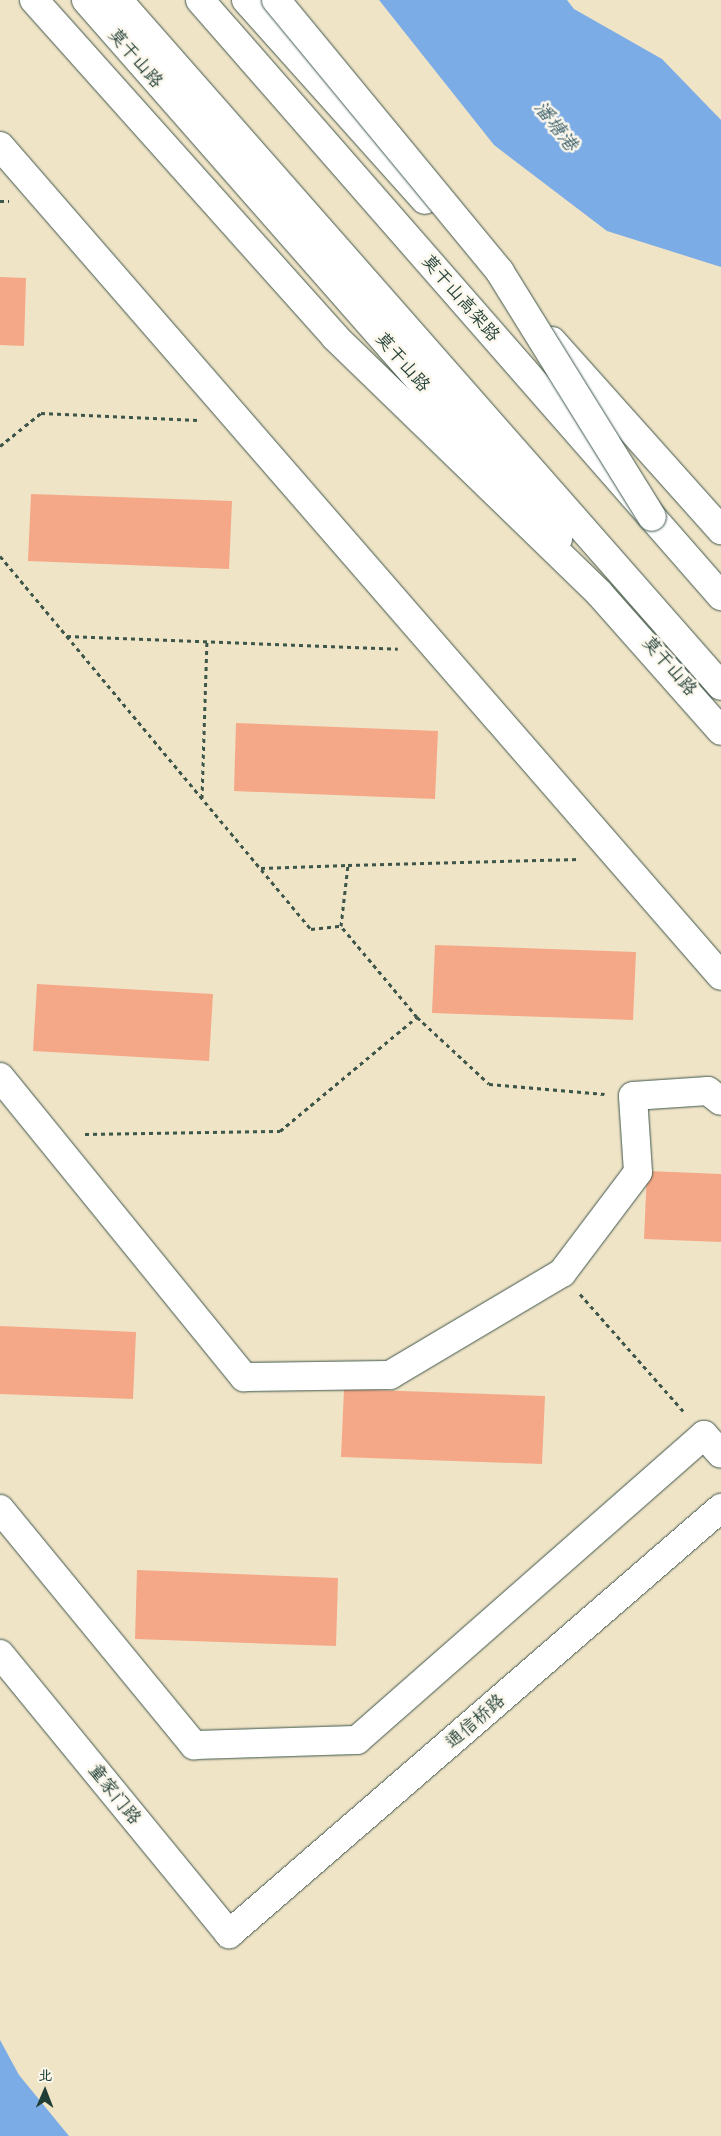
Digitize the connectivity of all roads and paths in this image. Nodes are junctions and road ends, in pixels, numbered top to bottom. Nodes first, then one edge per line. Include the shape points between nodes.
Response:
1 (34, 0) edge
2 (86, 0) edge
3 (118, 0) edge
4 (200, 0) edge
5 (246, 0) edge
6 (276, 0) edge
7 (0, 146) edge
8 (240, 422) junction
9 (0, 446) edge
10 (652, 517) junction
11 (721, 530) edge
12 (0, 556) edge
13 (721, 596) edge
14 (66, 636) junction
15 (207, 641) junction
16 (438, 650) junction
17 (721, 686) edge
18 (721, 724) edge
19 (721, 731) edge
20 (202, 799) junction
21 (619, 858) junction
22 (348, 865) junction
23 (260, 868) junction
24 (341, 926) junction
25 (721, 976) edge
26 (417, 1017) junction
27 (0, 1077) edge
28 (633, 1096) junction
29 (721, 1101) edge
30 (46, 1134) junction
31 (562, 1273) junction
32 (712, 1445) edge
33 (721, 1508) edge
34 (0, 1509) edge
35 (0, 1654) edge
36 (230, 1934) joint

1 - 19 main road via 335,337 599,593
2 - 18 main road, 莫干山路
3 - 17 main road
4 - 10 main road, 莫干山高架路, bridge
5 - 11 main road
6 - 10 main road, bridge via 500,272
7 - 8 main road
8 - 9 path via 41,413
8 - 16 main road
10 - 13 main road, 莫干山高架路
12 - 14 path
14 - 15 path
14 - 20 path
15 - 16 path
15 - 20 path
16 - 21 main road
20 - 23 path
21 - 22 path
21 - 25 main road
22 - 23 path
22 - 24 path
23 - 24 path via 311,929
24 - 26 path
26 - 28 path via 489,1084
26 - 30 path via 280,1130
27 - 30 main road
28 - 29 main road via 708,1091
28 - 31 main road via 638,1172
30 - 31 main road via 244,1377 390,1375
31 - 32 path
32 - 34 main road via 357,1740 194,1745
33 - 36 main road, 通信桥路
35 - 36 main road, 童家门路

